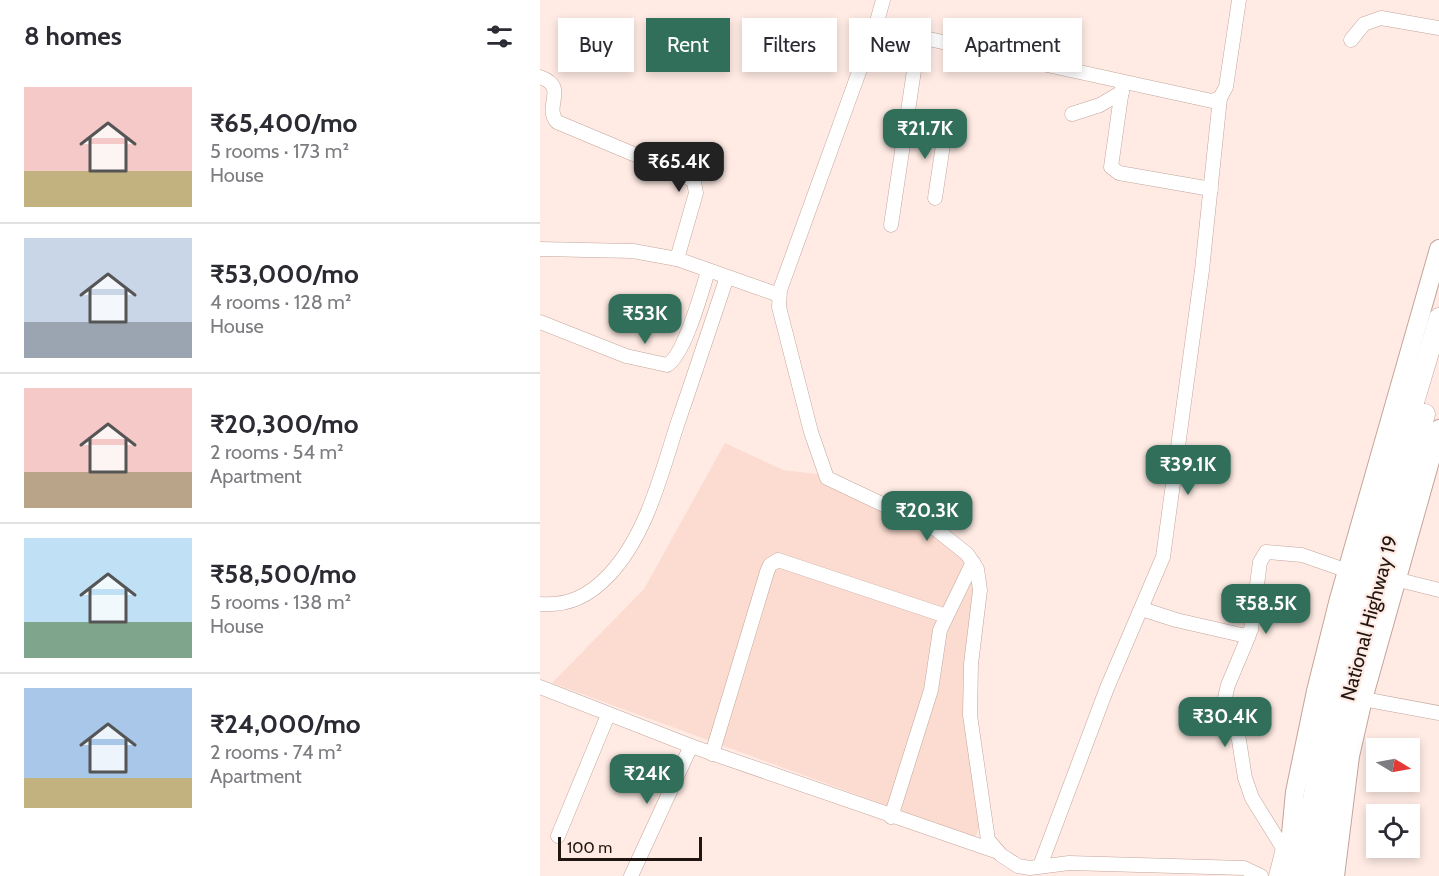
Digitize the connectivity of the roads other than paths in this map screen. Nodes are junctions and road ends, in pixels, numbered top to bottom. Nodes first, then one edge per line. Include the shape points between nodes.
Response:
1 (884, 0) edge
2 (1239, 0) edge
3 (878, 18) edge
4 (1439, 28) edge
5 (931, 40) edge
6 (1351, 40) dead end
7 (859, 72) edge
8 (914, 72) edge
9 (540, 77) edge
10 (1122, 87) junction
11 (1220, 98) junction
12 (1072, 114) dead end
13 (905, 129) junction
14 (1211, 189) junction
15 (935, 198) dead end
16 (891, 225) dead end
17 (540, 249) edge
18 (1439, 249) edge
19 (677, 259) junction
20 (708, 271) junction
21 (727, 277) junction
22 (778, 295) junction
23 (1439, 318) edge
24 (540, 322) edge
25 (1439, 365) edge
26 (1439, 429) edge
27 (974, 562) junction
28 (1348, 571) junction
29 (1395, 579) junction
30 (1439, 590) edge
31 (540, 604) edge
32 (1142, 609) junction
33 (946, 616) junction
34 (1249, 635) junction
35 (540, 687) edge
36 (1363, 699) junction
37 (1439, 713) edge
38 (608, 715) junction
39 (691, 746) junction
40 (712, 754) junction
41 (891, 817) junction
42 (558, 836) dead end
43 (995, 851) junction
44 (1035, 870) edge
45 (1123, 871) edge
46 (631, 876) edge
47 (1260, 876) edge
48 (1276, 876) edge
49 (1287, 876) edge
50 (1304, 876) edge
51 (1319, 876) edge
52 (1335, 876) edge

1 - 3 street
2 - 11 street via 1226,87
4 - 6 street via 1381,18 1364,24
5 - 10 street
7 - 22 street
8 - 13 street
9 - 19 street via 550,81 555,91 552,114 557,122 694,182 696,193
10 - 11 street via 1212,101
10 - 12 street via 1100,105
10 - 14 street via 1110,161 1114,170
11 - 14 street
13 - 15 street via 936,138 943,145
13 - 16 street
14 - 32 street via 1167,539
17 - 19 street via 633,251
18 - 28 main road
19 - 20 street
20 - 21 street
20 - 24 street via 689,327 674,359 667,365 626,356
21 - 22 street
21 - 31 street via 659,480 636,533 610,574 583,597
22 - 27 street via 811,432 827,478 937,530
23 - 50 highway via 1331,697
25 - 51 highway, National Highway 19 via 1351,681 1329,784
26 - 29 main road
27 - 33 street
27 - 43 street via 980,590 971,664 971,729 986,833
28 - 34 street via 1302,555 1266,552 1260,562 1256,610
28 - 49 main road via 1316,691 1297,783
29 - 30 street
29 - 36 main road
32 - 34 street
32 - 44 street
33 - 40 street via 778,560 767,572
33 - 41 street via 937,641 930,690
34 - 48 street via 1220,719 1223,726 1238,734 1252,798 1281,841
35 - 38 street
36 - 37 street
36 - 52 main road via 1350,756
38 - 39 street
38 - 42 street
39 - 40 street
39 - 46 street
40 - 41 street
41 - 43 street
43 - 44 street via 1018,866
44 - 45 street via 1069,863
45 - 47 street via 1244,868

